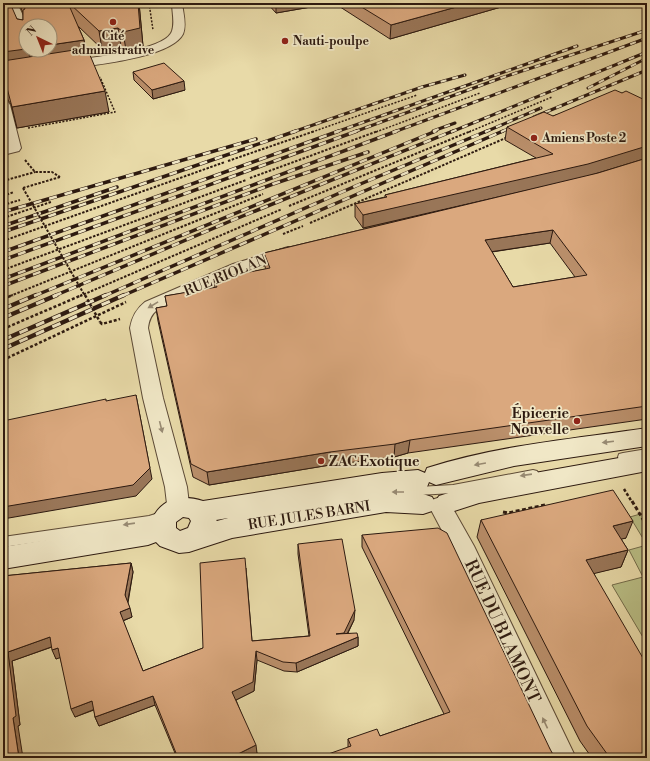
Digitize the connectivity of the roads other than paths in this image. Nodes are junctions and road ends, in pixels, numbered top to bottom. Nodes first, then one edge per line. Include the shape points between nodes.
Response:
1 (12, 3) edge
2 (176, 3) edge
3 (19, 18) edge
4 (36, 58) edge
5 (40, 70) junction
6 (26, 73) edge
7 (3, 105) edge
8 (8, 149) edge
9 (304, 248) edge
10 (647, 437) edge
11 (647, 453) edge
12 (647, 462) edge
13 (433, 493) junction
14 (168, 518) junction
15 (200, 523) junction
16 (3, 542) edge
17 (3, 558) edge
18 (562, 758) edge

1 - 3 street
2 - 5 street via 178,32 174,39 165,44 133,54
4 - 5 street
5 - 6 street
7 - 8 street via 10,131
9 -> 14 street, RUE RIOLAN via 239,268 158,303 145,311 140,320 139,328 153,398 176,487 178,504
10 -> 13 main road, RUE JULES BARNI via 466,466
11 -> 13 lane
12 - 13 main road, RUE JULES BARNI via 479,493
13 - 15 main road, RUE JULES BARNI via 232,528
18 -> 13 street, RUE DU BLAMONT via 466,553
14 - 15 main road via 188,507
14 - 15 main road, RUE JULES BARNI via 167,537 184,542
14 -> 16 lane
14 - 17 main road via 148,534

